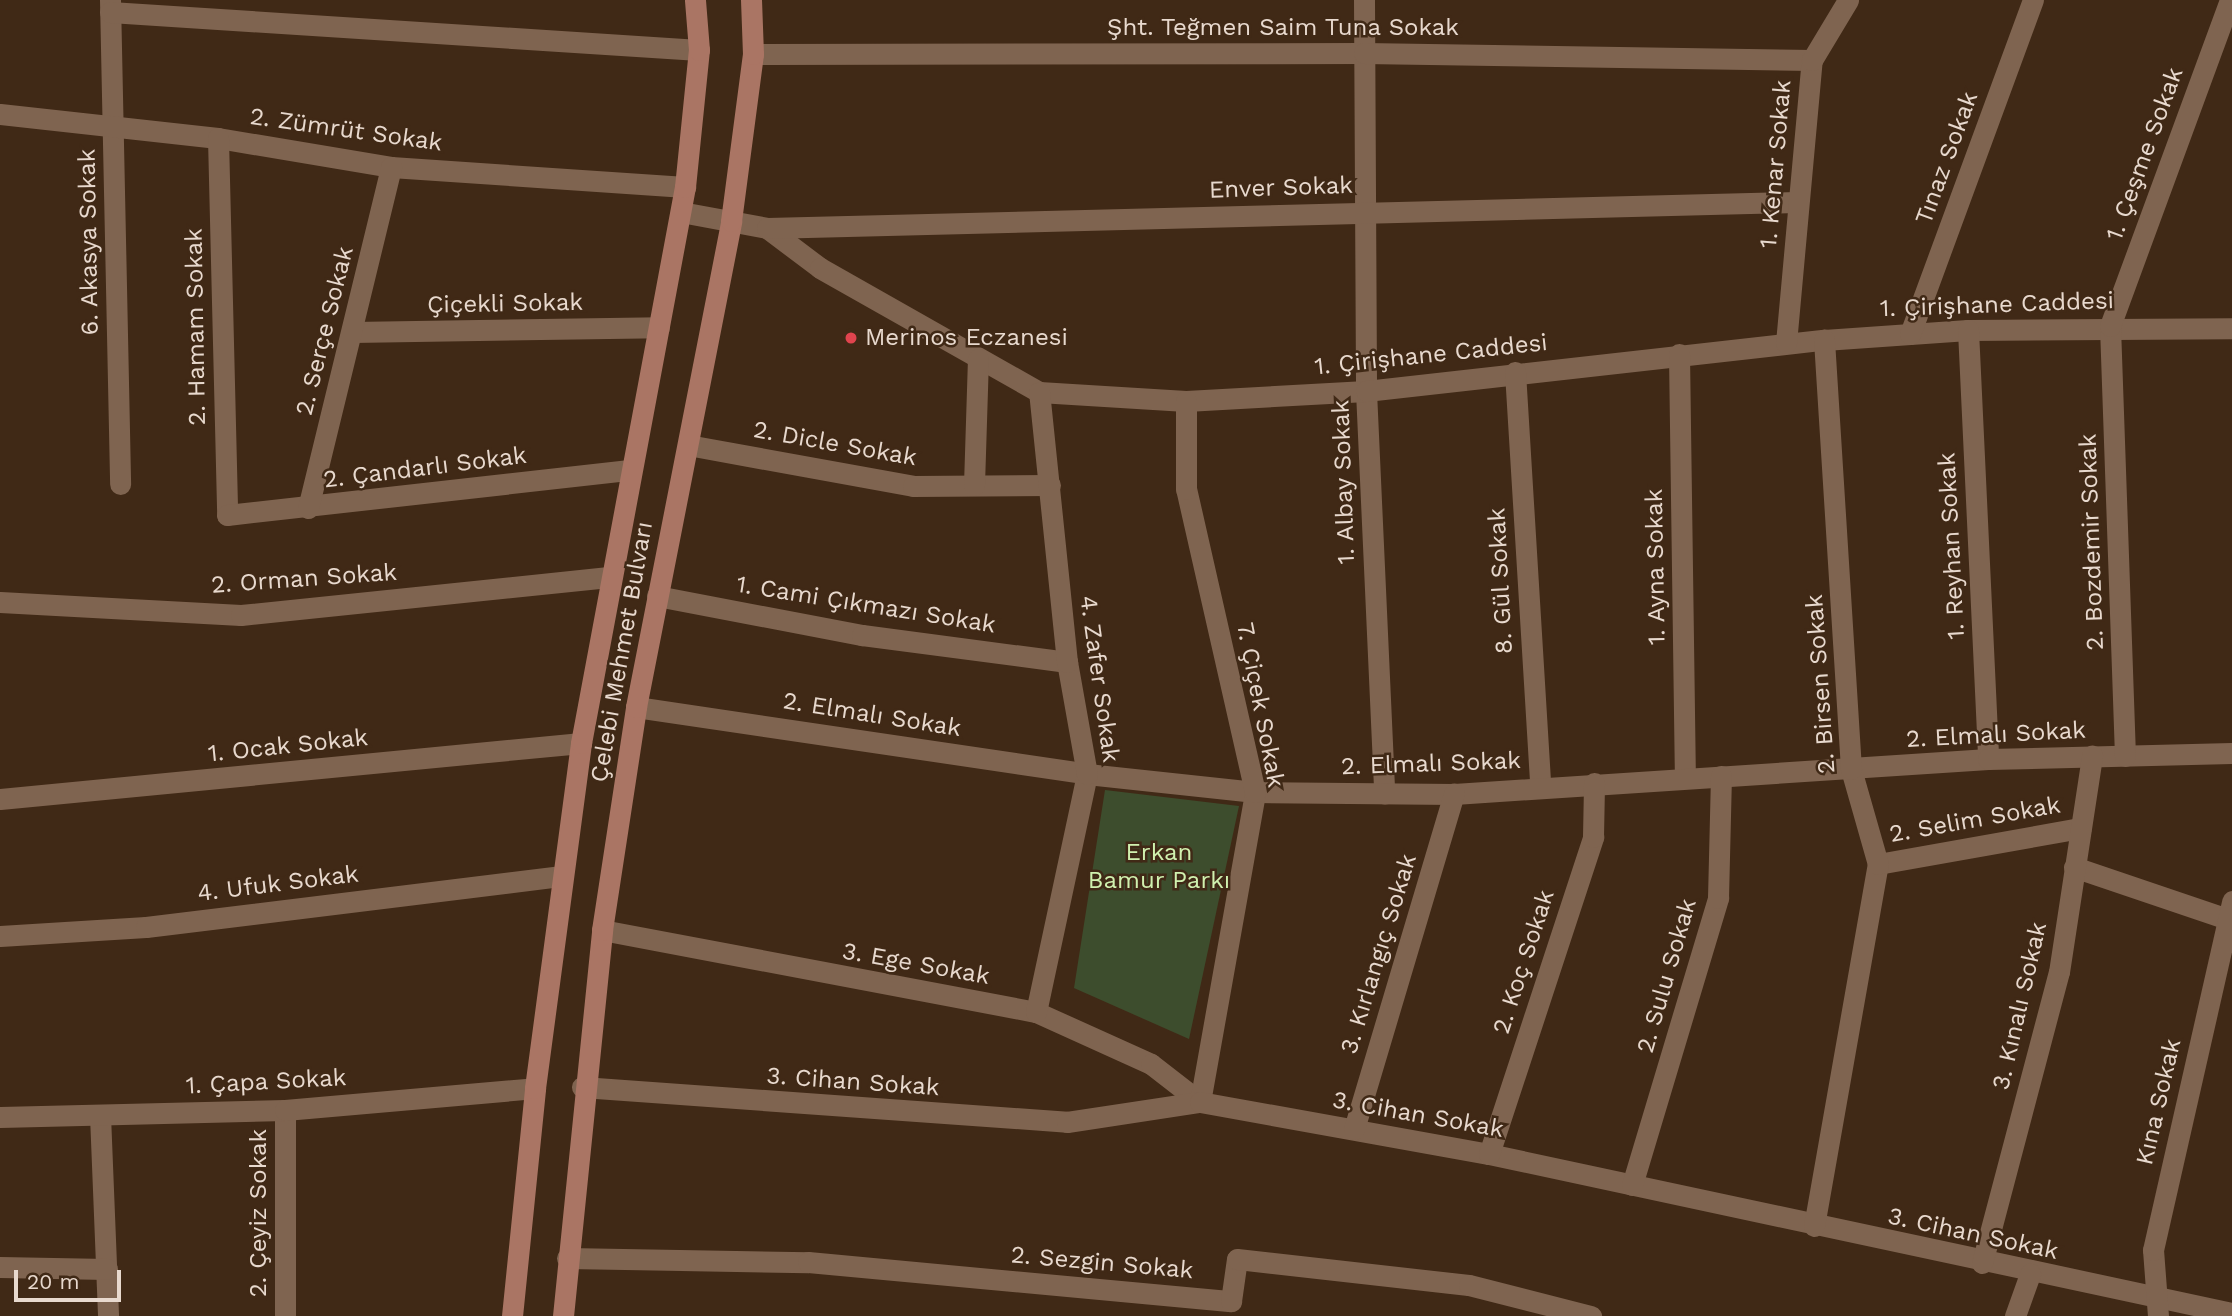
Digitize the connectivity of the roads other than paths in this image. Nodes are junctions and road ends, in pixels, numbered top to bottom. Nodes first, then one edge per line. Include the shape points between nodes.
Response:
1 (695, 0) edge
2 (751, 0) edge
3 (1364, 0) edge
4 (1848, 0) edge
5 (2033, 0) edge
6 (2230, 0) edge
7 (110, 6) edge
8 (699, 50) junction
9 (1364, 53) junction
10 (753, 54) junction
11 (1812, 60) junction
12 (0, 114) edge
13 (114, 128) junction
14 (218, 138) junction
15 (391, 167) junction
16 (685, 187) junction
17 (1797, 202) junction
18 (681, 212) junction
19 (1367, 212) junction
20 (731, 220) junction
21 (767, 228) junction
22 (2110, 326) junction
23 (659, 327) junction
24 (2232, 328) edge
25 (1968, 330) junction
26 (352, 332) junction
27 (1910, 334) junction
28 (1824, 340) junction
29 (1786, 343) junction
30 (1679, 354) junction
31 (978, 359) junction
32 (1516, 372) junction
33 (1366, 391) junction
34 (1040, 392) junction
35 (1186, 401) junction
36 (688, 445) junction
37 (629, 470) junction
38 (120, 484) dead end
39 (974, 485) junction
40 (1049, 485) junction
41 (308, 508) junction
42 (227, 515) joint
43 (611, 577) junction
44 (657, 596) junction
45 (0, 602) edge
46 (1067, 662) junction
47 (636, 707) junction
48 (582, 743) junction
49 (2232, 753) edge
50 (2092, 756) junction
51 (2125, 756) junction
52 (1988, 759) junction
53 (1851, 769) junction
54 (1087, 774) junction
55 (1721, 776) junction
56 (1685, 778) junction
57 (1594, 783) junction
58 (1539, 786) junction
59 (1255, 792) junction
60 (1384, 794) junction
61 (1454, 794) junction
62 (0, 799) edge
63 (2081, 828) junction
64 (1878, 864) junction
65 (2074, 867) junction
66 (562, 876) junction
67 (2230, 910) edge
68 (602, 930) junction
69 (0, 936) edge
70 (1036, 1012) junction
71 (535, 1087) junction
72 (582, 1087) junction
73 (1200, 1102) junction
74 (285, 1110) junction
75 (100, 1115) junction
76 (0, 1117) edge
77 (1354, 1129) junction
78 (1489, 1154) junction
79 (1632, 1185) junction
80 (1814, 1226) junction
81 (567, 1258) junction
82 (1982, 1263) junction
83 (0, 1267) edge
84 (107, 1269) junction
85 (2030, 1274) junction
86 (2155, 1306) edge
87 (1229, 1308) edge
88 (2232, 1313) edge
89 (1577, 1314) edge
90 (107, 1316) edge
91 (285, 1316) edge
92 (512, 1316) edge
93 (563, 1316) edge
94 (2015, 1316) edge

1 - 8 main road, Çelebi Mehmet Bulvarı
2 - 10 main road, Çelebi Mehmet Bulvarı
3 - 9 street, 1. Albay Sokak
4 - 11 street, 1. Kenar Sokak
5 - 27 street, Tınaz Sokak
6 - 22 street, 1. Çeşme Sokak
7 - 8 street
7 - 13 street, 6. Akasya Sokak
8 - 16 main road, Çelebi Mehmet Bulvarı
9 - 10 street, Şht. Teğmen Saim Tuna Sokak
9 - 11 street, Şht. Teğmen Saim Tuna Sokak
9 - 19 street, 1. Albay Sokak
10 - 20 main road, Çelebi Mehmet Bulvarı
11 - 17 street, 1. Kenar Sokak
12 - 13 street, 2. Zümrüt Sokak
13 - 14 street, 2. Zümrüt Sokak
13 - 38 street, 6. Akasya Sokak
14 - 15 street, 2. Zümrüt Sokak
14 - 42 street, 2. Hamam Sokak
15 - 16 street, 2. Zümrüt Sokak
15 - 26 street, 2. Serçe Sokak
16 - 18 main road, Çelebi Mehmet Bulvarı
17 - 19 street, Enver Sokak
17 - 29 street, 1. Kenar Sokak
18 - 20 street, 1. Çirişhane Caddesi
18 - 23 main road, Çelebi Mehmet Bulvarı
19 - 21 street, Enver Sokak
19 - 33 street, 1. Albay Sokak
20 - 21 street, 1. Çirişhane Caddesi
20 - 36 main road, Çelebi Mehmet Bulvarı
21 - 31 street, 1. Çirişhane Caddesi via 820,268
22 - 24 street, 1. Çirişhane Caddesi
22 - 25 street, 1. Çirişhane Caddesi
22 - 51 street, 2. Bozdemir Sokak
23 - 26 street, Çiçekli Sokak
23 - 37 main road, Çelebi Mehmet Bulvarı
25 - 27 street, 1. Çirişhane Caddesi
25 - 52 street, 1. Reyhan Sokak
26 - 41 street, 2. Serçe Sokak
27 - 28 street, 1. Çirişhane Caddesi
28 - 29 street, 1. Çirişhane Caddesi
28 - 53 street, 2. Birsen Sokak
29 - 30 street, 1. Çirişhane Caddesi
30 - 32 street, 1. Çirişhane Caddesi
30 - 56 street, 1. Ayna Sokak
31 - 34 street, 1. Çirişhane Caddesi
31 - 39 street
32 - 33 street, 1. Çirişhane Caddesi
32 - 58 street, 8. Gül Sokak
33 - 35 street, 1. Çirişhane Caddesi
33 - 60 street, 1. Albay Sokak
34 - 35 street, 1. Çirişhane Caddesi
34 - 40 street, 4. Zafer Sokak
35 - 59 street, 7. Çiçek Sokak via 1186,489
36 - 39 street, 2. Dicle Sokak via 913,486
36 - 44 main road, Çelebi Mehmet Bulvarı
37 - 41 street, 2. Çandarlı Sokak
37 - 43 main road, Çelebi Mehmet Bulvarı
39 - 40 street, 2. Dicle Sokak
40 - 46 street, 4. Zafer Sokak
41 - 42 street, 2. Çandarlı Sokak
43 - 45 street, 2. Orman Sokak via 241,615
43 - 48 main road, Çelebi Mehmet Bulvarı
44 - 46 street, 1. Cami Çıkmazı Sokak via 862,635
44 - 47 main road, Çelebi Mehmet Bulvarı
46 - 54 street, 4. Zafer Sokak
47 - 54 street, 2. Elmalı Sokak
47 - 68 main road, Çelebi Mehmet Bulvarı
48 - 62 street, 1. Ocak Sokak
48 - 66 main road, Çelebi Mehmet Bulvarı
49 - 51 street, 2. Elmalı Sokak
50 - 51 street, 2. Elmalı Sokak
50 - 52 street, 2. Elmalı Sokak
50 - 63 street, 3. Kınalı Sokak
52 - 53 street, 2. Elmalı Sokak
53 - 55 street, 2. Elmalı Sokak
53 - 64 street, 2. Birsen Sokak
54 - 59 street, 2. Elmalı Sokak
54 - 70 street, 4. Zafer Sokak
55 - 56 street, 2. Elmalı Sokak
55 - 79 street, 2. Sulu Sokak via 1718,898
56 - 57 street, 2. Elmalı Sokak
57 - 58 street, 2. Elmalı Sokak
57 - 78 street, 2. Koç Sokak via 1593,837
58 - 61 street, 2. Elmalı Sokak
59 - 60 street, 2. Elmalı Sokak
59 - 73 street, 7. Çiçek Sokak
60 - 61 street, 2. Elmalı Sokak
61 - 77 street, 3. Kırlangıç Sokak
63 - 64 street, 2. Selim Sokak
63 - 65 street, 3. Kınalı Sokak
64 - 80 street, 2. Birsen Sokak
65 - 67 street
65 - 82 street, 3. Kınalı Sokak via 2059,972
66 - 69 street, 4. Ufuk Sokak via 146,927
66 - 71 main road, Çelebi Mehmet Bulvarı
67 - 86 street, Kına Sokak via 2153,1251
68 - 70 street, 3. Ege Sokak
68 - 72 main road, Çelebi Mehmet Bulvarı
70 - 73 street, 3. Ege Sokak via 1150,1064
71 - 74 street, 1. Çapa Sokak
71 - 92 main road, Çelebi Mehmet Bulvarı
72 - 73 street, 3. Cihan Sokak via 1068,1122
72 - 81 main road, Çelebi Mehmet Bulvarı
73 - 77 street, 3. Cihan Sokak
74 - 75 street, 1. Çapa Sokak
74 - 91 street, 2. Çeyiz Sokak
75 - 76 street, 1. Çapa Sokak
75 - 84 street
77 - 78 street, 3. Cihan Sokak
78 - 79 street, 3. Cihan Sokak
79 - 80 street, 3. Cihan Sokak
80 - 82 street, 3. Cihan Sokak
81 - 87 street, 2. Sezgin Sokak via 808,1262
81 - 93 main road, Çelebi Mehmet Bulvarı
82 - 85 street, 3. Cihan Sokak
83 - 84 street
84 - 90 street
85 - 86 street, 3. Cihan Sokak
85 - 94 street
86 - 88 street, 3. Cihan Sokak
87 - 89 street, 2. Sezgin Sokak via 1237,1259 1469,1285

